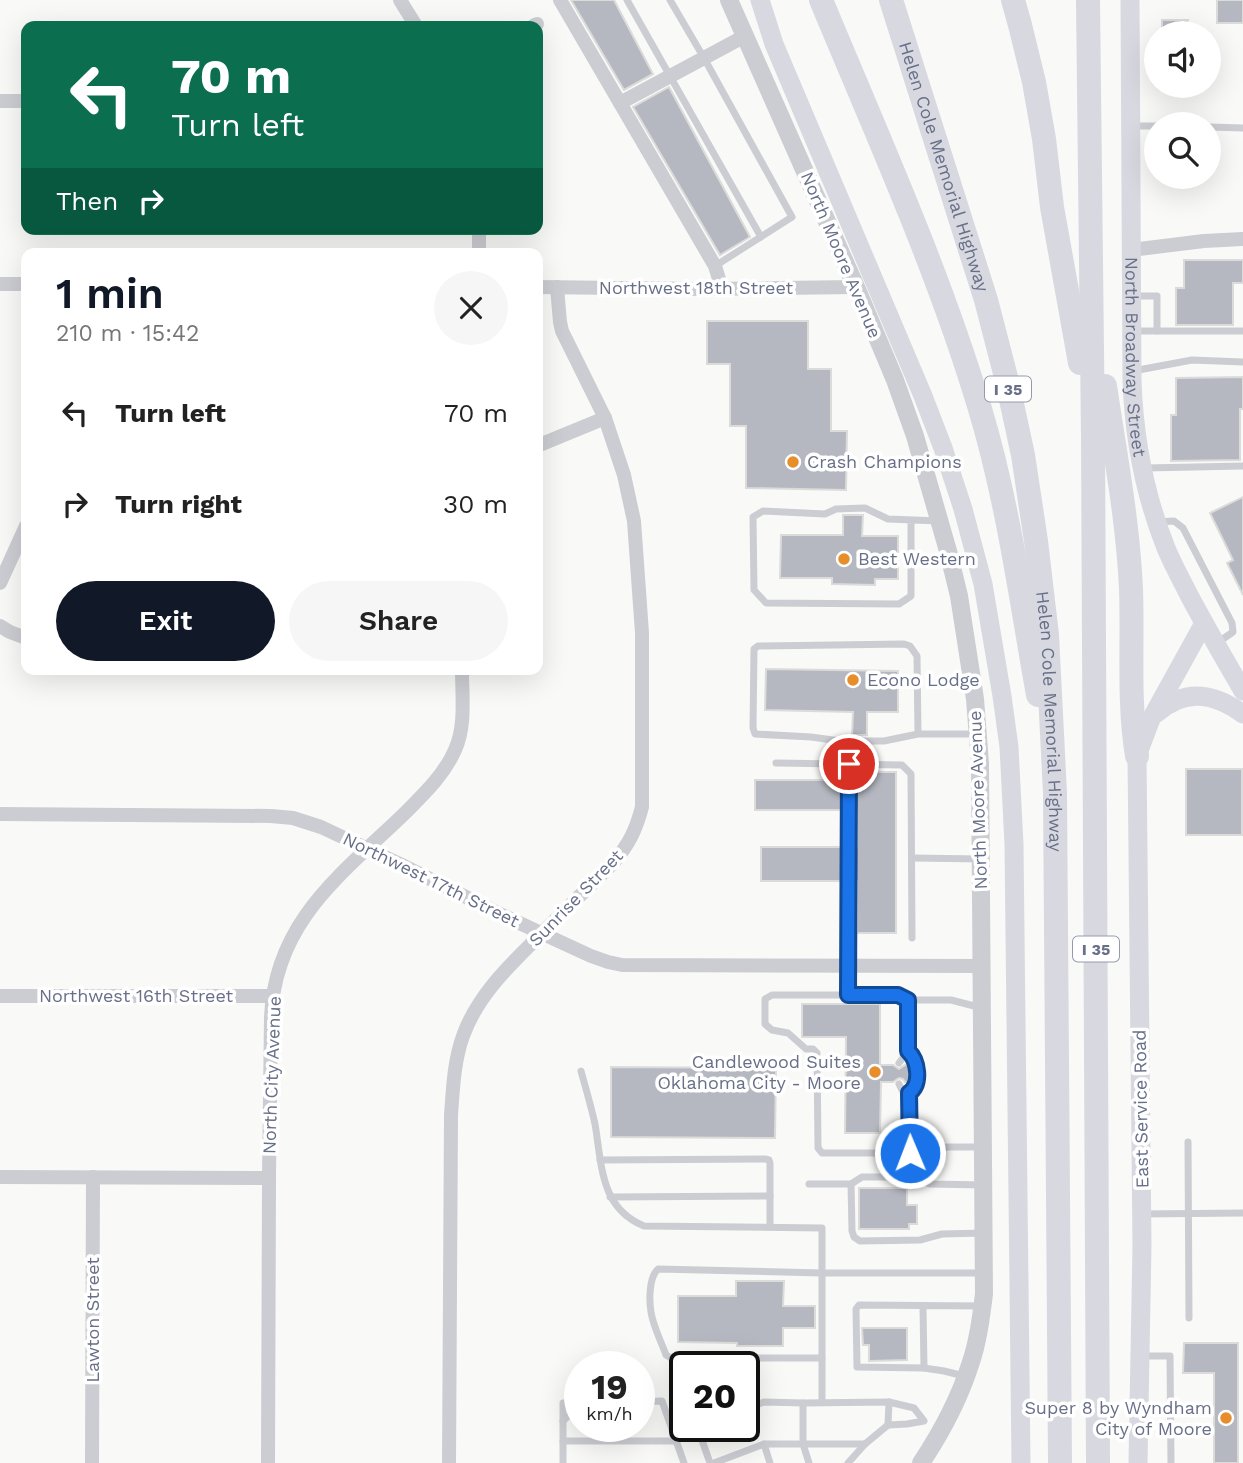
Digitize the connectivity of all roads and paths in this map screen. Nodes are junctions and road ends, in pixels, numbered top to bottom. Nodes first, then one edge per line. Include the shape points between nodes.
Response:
1 (400, 0) edge
2 (560, 0) edge
3 (627, 0) edge
4 (670, 0) edge
5 (729, 0) edge
6 (760, 0) edge
7 (821, 0) edge
8 (891, 0) edge
9 (1013, 0) edge
10 (1088, 0) edge
11 (1130, 0) edge
12 (413, 21) edge
13 (745, 36) junction
14 (704, 58) junction
15 (670, 76) junction
16 (0, 101) edge
17 (21, 101) edge
18 (620, 103) junction
19 (1129, 126) junction
20 (1144, 126) edge
21 (1221, 127) edge
22 (1243, 128) edge
23 (761, 237) junction
24 (1243, 239) edge
25 (1131, 250) junction
26 (715, 266) junction
27 (543, 287) edge
28 (556, 287) junction
29 (856, 287) junction
30 (722, 289) junction
31 (1131, 296) junction
32 (1091, 299) junction
33 (1131, 331) junction
34 (1157, 331) junction
35 (1243, 331) edge
36 (1243, 362) edge
37 (1132, 371) junction
38 (605, 418) junction
39 (1093, 436) junction
40 (543, 444) edge
41 (1243, 466) edge
42 (1141, 468) junction
43 (911, 520) junction
44 (940, 521) junction
45 (1157, 522) junction
46 (21, 537) edge
47 (0, 583) edge
48 (1204, 623) junction
49 (0, 626) edge
50 (21, 636) edge
51 (1216, 644) junction
52 (462, 675) edge
53 (1243, 691) edge
54 (1243, 714) edge
55 (1151, 719) junction
56 (918, 734) junction
57 (978, 734) junction
58 (1137, 755) junction
59 (776, 763) dead end
60 (849, 764) junction
61 (1055, 793) junction
62 (0, 814) edge
63 (368, 848) junction
64 (912, 858) junction
65 (981, 859) junction
66 (542, 933) junction
67 (912, 938) dead end
68 (848, 966) junction
69 (982, 966) junction
70 (848, 995) junction
71 (0, 996) edge
72 (272, 996) junction
73 (908, 1000) junction
74 (982, 1008) junction
75 (908, 1051) junction
76 (899, 1063) dead end
77 (581, 1071) dead end
78 (899, 1084) dead end
79 (909, 1093) junction
80 (1188, 1142) dead end
81 (983, 1147) junction
82 (910, 1153) junction
83 (600, 1160) junction
84 (0, 1177) edge
85 (93, 1177) junction
86 (269, 1178) junction
87 (809, 1184) dead end
88 (851, 1184) junction
89 (984, 1185) junction
90 (770, 1196) junction
91 (610, 1197) junction
92 (1243, 1213) edge
93 (1142, 1214) junction
94 (1188, 1214) junction
95 (771, 1227) junction
96 (984, 1233) junction
97 (822, 1273) junction
98 (984, 1273) junction
99 (923, 1306) junction
100 (982, 1306) junction
101 (1189, 1318) dead end
102 (1141, 1356) junction
103 (822, 1358) junction
104 (924, 1368) junction
105 (966, 1376) junction
106 (655, 1401) edge
107 (822, 1402) junction
108 (889, 1402) junction
109 (564, 1403) edge
110 (760, 1403) edge
111 (803, 1403) junction
112 (669, 1420) edge
113 (563, 1421) joint
114 (924, 1421) junction
115 (888, 1425) junction
116 (942, 1428) junction
117 (669, 1437) edge
118 (563, 1441) junction
119 (677, 1442) edge
120 (703, 1442) edge
121 (764, 1444) junction
122 (803, 1444) junction
123 (865, 1444) junction
124 (92, 1463) edge
125 (268, 1463) edge
126 (449, 1463) edge
127 (563, 1463) edge
128 (684, 1463) edge
129 (712, 1463) edge
130 (770, 1463) edge
131 (810, 1463) edge
132 (848, 1463) edge
133 (921, 1463) edge
134 (1021, 1463) edge
135 (1060, 1463) edge
136 (1098, 1463) edge
137 (1138, 1463) edge
138 (1171, 1463) edge

1 - 12 street
2 - 18 street
3 - 15 lane
4 - 14 lane
5 - 13 street, North Moore Avenue
6 - 134 main road via 774,44 938,435 983,584 1009,747 1014,844
7 - 61 highway via 919,237 981,412 1013,552
8 - 61 highway, Helen Cole Memorial Highway / I 35 via 986,300 1023,455 1047,635
9 - 39 highway via 1034,82
10 - 32 highway, I 35
11 - 19 main road, North Broadway Street
13 - 14 street
13 - 29 street, North Moore Avenue
14 - 15 street
14 - 23 lane via 792,217
15 - 18 street
15 - 23 lane
16 - 17 street
18 - 26 street
19 - 20 lane
19 - 25 main road, North Broadway Street
21 - 22 lane
23 - 26 lane
24 - 25 street
25 - 31 main road, North Broadway Street
26 - 30 street
27 - 28 street, Northwest 18th Street
28 - 30 street, Northwest 18th Street
28 - 38 street, Sunrise Street via 562,331
29 - 30 street, Northwest 18th Street
29 - 44 street, North Moore Avenue via 895,380
31 - 33 main road, North Broadway Street
31 - 34 lane via 1157,296
32 - 39 highway, I 35
32 - 58 highway via 1123,499
33 - 34 lane
33 - 37 main road, North Broadway Street
34 - 35 lane
36 - 37 lane via 1192,360
37 - 42 main road, North Broadway Street
38 - 40 street
38 - 66 street, Sunrise Street via 624,475 638,561 642,807 624,849
39 - 136 highway, I 35
41 - 42 lane
42 - 45 main road, North Broadway Street
43 - 43 lane via 888,519 865,508 825,514 763,511 753,517 754,590 766,603 899,604 911,596
43 - 44 lane
44 - 57 street, North Moore Avenue via 959,596
45 - 48 main road, North Broadway Street
45 - 51 lane via 1174,521 1183,528 1232,623 1233,632
46 - 47 street
48 - 51 main road, North Broadway Street
48 - 55 main road
49 - 50 street
51 - 53 main road, North Broadway Street
52 - 63 street, North City Avenue via 461,733 456,749 426,792
54 - 55 main road via 1226,702 1195,696 1174,700
55 - 58 main road
56 - 56 lane via 884,741 755,734 754,649 910,646 917,656
56 - 57 lane
57 - 65 street, North Moore Avenue
58 - 93 main road, East Service Road
59 - 60 lane
60 - 64 lane via 902,765 911,774
60 - 68 lane
61 - 135 highway, Helen Cole Memorial Highway / I 35
62 - 63 street, Northwest 17th Street via 271,816 305,821
63 - 66 street, Northwest 17th Street
63 - 72 street, North City Avenue via 332,883 296,929
64 - 65 lane
64 - 67 lane
65 - 69 street, North Moore Avenue
66 - 68 street, Northwest 17th Street via 622,965
66 - 126 street, Sunrise Street via 491,986 474,1012 456,1059 451,1115
68 - 69 street, Northwest 17th Street
68 - 70 lane
69 - 74 street, North Moore Avenue
70 - 73 lane via 898,995
70 - 82 lane via 772,995 765,999 765,1024 788,1032 817,1053 819,1151
71 - 72 street, Northwest 16th Street
72 - 86 street, North City Avenue
73 - 74 lane via 951,1000
73 - 75 lane
74 - 81 street, North Moore Avenue
75 - 76 lane
75 - 79 lane via 917,1064 914,1090
77 - 83 lane
78 - 79 lane
79 - 82 lane
80 - 94 lane
81 - 82 lane
81 - 89 street, North Moore Avenue
83 - 90 lane via 765,1158 770,1163
83 - 91 lane
84 - 85 street
85 - 86 street
85 - 124 street, Lawton Street
86 - 125 street, North City Avenue
87 - 88 lane
88 - 89 lane via 862,1177 911,1177 930,1184
88 - 96 lane via 852,1231 860,1241
89 - 96 street, North Moore Avenue
90 - 91 lane
90 - 95 lane
91 - 95 lane via 632,1222 644,1226
92 - 94 lane
93 - 94 lane
93 - 102 main road, East Service Road
94 - 101 lane
95 - 97 lane via 822,1228
96 - 98 street, North Moore Avenue
97 - 98 lane
97 - 103 lane
97 - 103 lane via 658,1269 651,1280 651,1312 671,1358
98 - 100 street, North Moore Avenue
99 - 100 lane
99 - 104 lane
99 - 104 lane via 859,1305 856,1366
100 - 105 street, North Moore Avenue
102 - 137 main road, East Service Road
102 - 138 lane via 1170,1356
103 - 107 lane
104 - 105 lane
105 - 116 street, North Moore Avenue
106 - 112 lane via 662,1401
107 - 108 lane
107 - 111 lane
108 - 114 lane via 914,1408
108 - 115 lane
109 - 113 lane
110 - 111 lane
111 - 122 lane
113 - 118 lane
114 - 115 lane
114 - 116 lane
115 - 123 lane
116 - 133 street, North Moore Avenue
117 - 118 lane
118 - 127 lane
119 - 128 lane
120 - 129 lane
121 - 122 lane
121 - 129 lane
121 - 130 lane
122 - 123 lane
122 - 131 lane
123 - 132 lane

